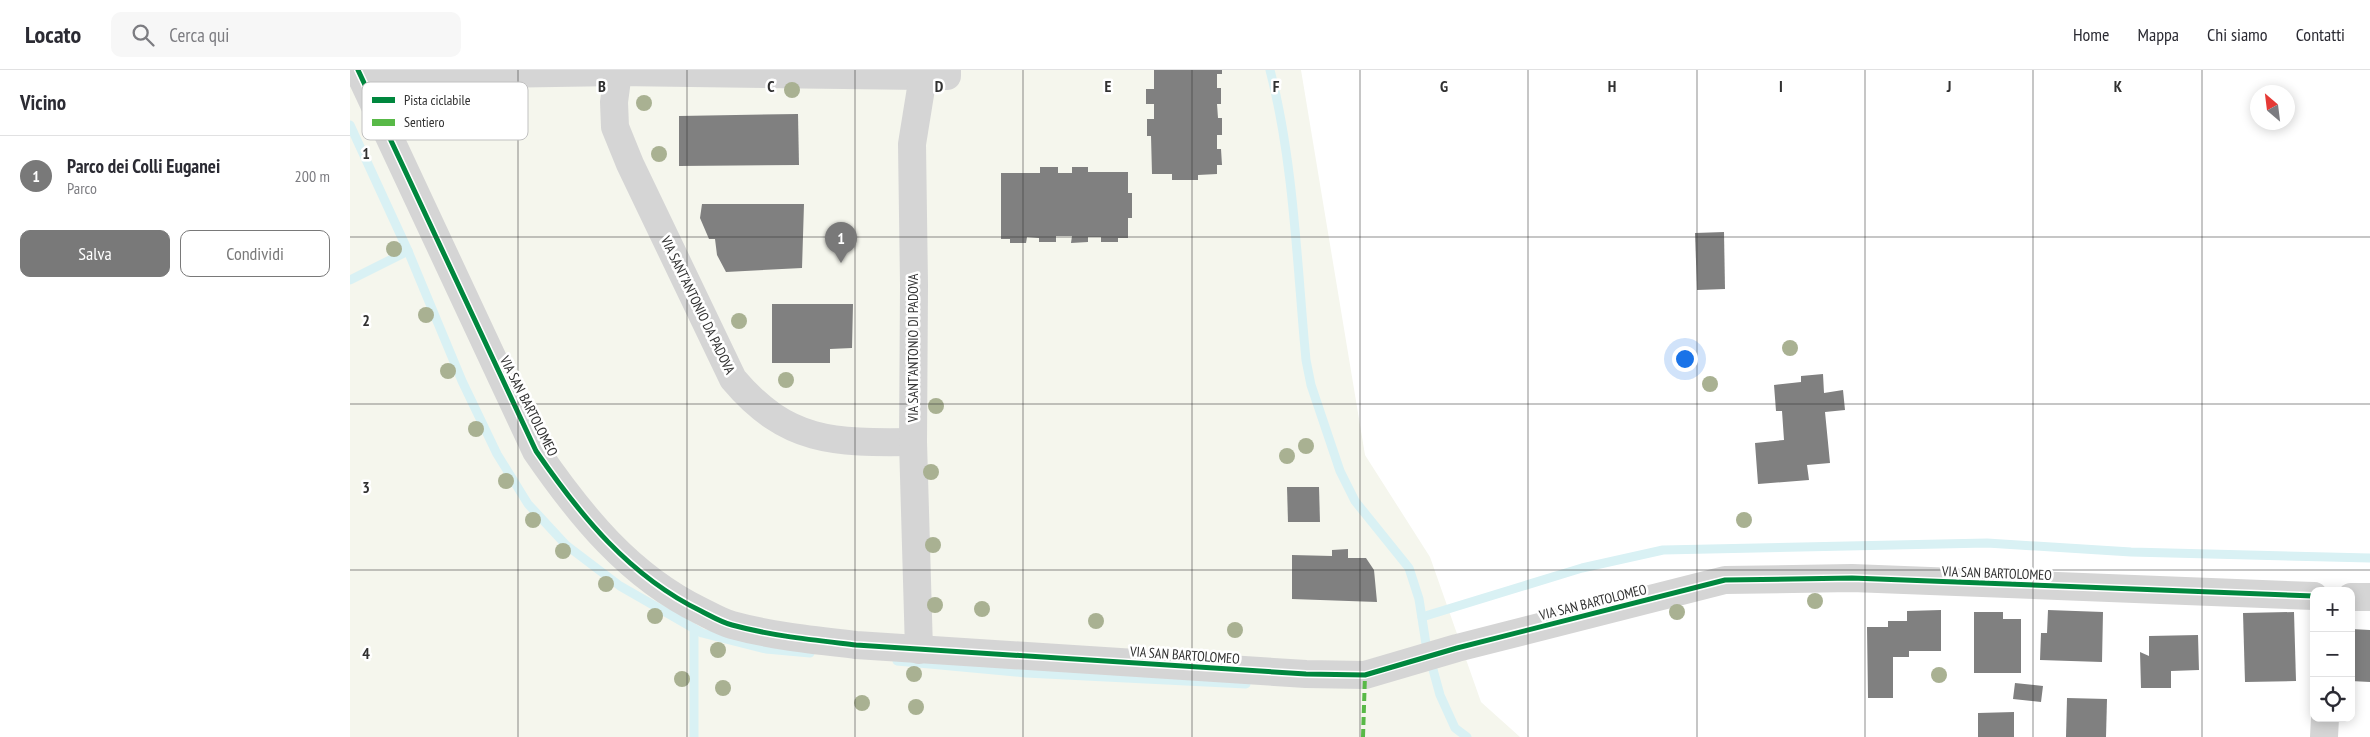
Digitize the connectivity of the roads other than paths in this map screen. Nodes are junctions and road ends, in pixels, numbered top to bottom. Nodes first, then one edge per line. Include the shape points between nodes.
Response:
1 (618, 72) junction
2 (359, 73) edge
3 (935, 73) edge
4 (390, 140) edge
5 (913, 442) junction
6 (2310, 596) edge
7 (2355, 597) edge
8 (2370, 597) edge
9 (920, 650) junction
10 (2325, 722) edge
11 (2324, 737) edge

1 - 2 street
1 - 3 street
1 - 5 street, VIA SANT'ANTONIO DA PADOVA via 615,127 733,379 750,399 786,426 820,438 858,443
3 - 5 street, VIA SANT'ANTONIO DI PADOVA via 912,144
4 - 9 street, VIA SAN BARTOLOMEO via 536,451 572,503 609,544 644,576 682,602 730,625 784,637
5 - 9 street, VIA SANT'ANTONIO DI PADOVA
6 - 9 street, VIA SAN BARTOLOMEO via 1852,578 1725,580 1364,675
7 - 8 street
10 - 11 street

